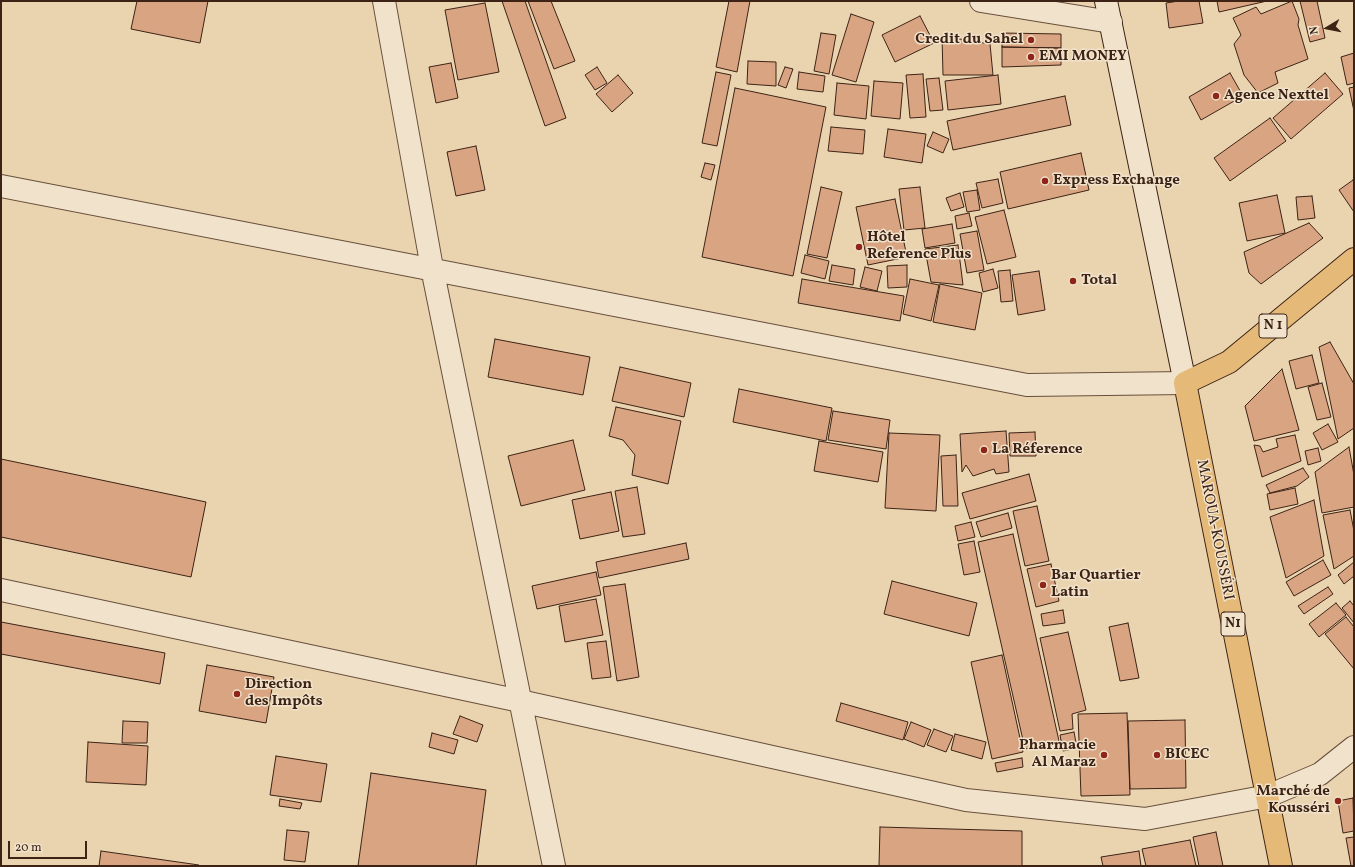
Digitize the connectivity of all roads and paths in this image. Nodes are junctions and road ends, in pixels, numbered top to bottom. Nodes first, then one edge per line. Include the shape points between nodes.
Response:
1 (384, 1) edge
2 (981, 1) edge
3 (1106, 1) edge
4 (1111, 22) junction
5 (1, 186) edge
6 (1354, 259) edge
7 (432, 268) junction
8 (1185, 383) junction
9 (1, 590) edge
10 (520, 701) junction
11 (1354, 747) edge
12 (1268, 796) junction
13 (554, 866) edge
14 (1281, 866) edge

1 - 7 street
2 - 4 street
3 - 4 street
4 - 8 street
5 - 7 street
6 - 8 highway, N 1 via 1229,362
7 - 8 street via 1027,385
7 - 10 street
8 - 12 highway, MAROUA-KOUSSÉRI / N1
9 - 10 street
10 - 12 street via 966,800 1145,819
10 - 13 street
11 - 12 street via 1320,774
12 - 14 highway, MAROUA-KOUSSÉRI / N1

